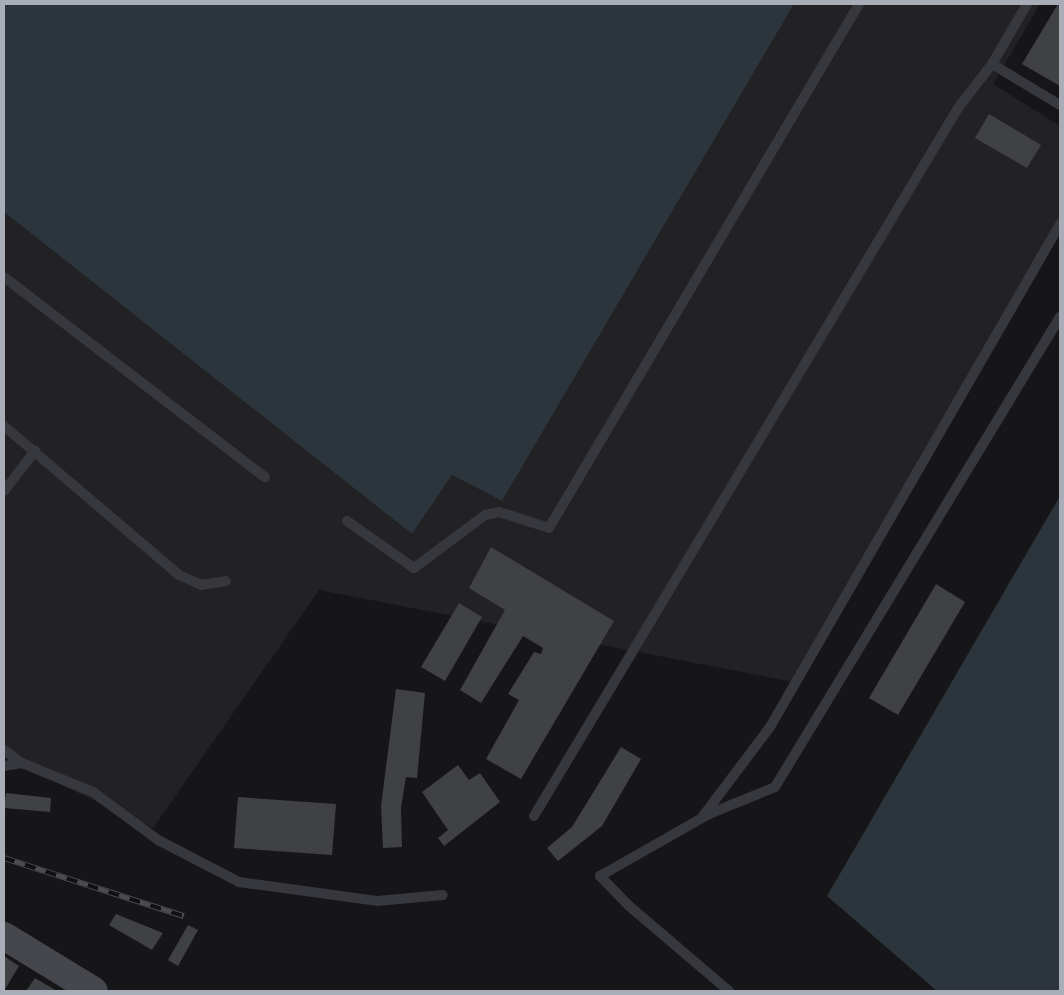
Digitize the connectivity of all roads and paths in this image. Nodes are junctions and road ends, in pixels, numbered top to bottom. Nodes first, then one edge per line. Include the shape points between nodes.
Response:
1 (859, 4) edge
2 (1027, 4) edge
3 (992, 64) junction
4 (1060, 105) edge
5 (1060, 224) edge
6 (4, 277) edge
7 (1060, 317) edge
8 (4, 426) edge
9 (35, 451) junction
10 (7, 476) edge
11 (265, 477) dead end
12 (4, 491) edge
13 (347, 521) dead end
14 (226, 581) dead end
15 (4, 750) edge
16 (22, 763) junction
17 (4, 766) edge
18 (534, 816) dead end
19 (699, 821) junction
20 (443, 896) dead end
21 (4, 936) edge
22 (94, 991) edge
23 (729, 991) edge

1 - 13 lane via 549,528 499,512 485,515 414,568
2 - 3 lane
3 - 4 lane
3 - 18 lane via 958,108
5 - 19 lane via 770,727
6 - 11 lane
7 - 19 lane via 782,778 765,793
8 - 9 lane
9 - 10 lane
9 - 14 lane via 179,575 201,585
10 - 12 lane
15 - 16 lane
16 - 17 lane
16 - 20 lane via 93,792 152,836 239,882 377,901
19 - 23 lane via 600,876 629,906
21 - 22 main road

